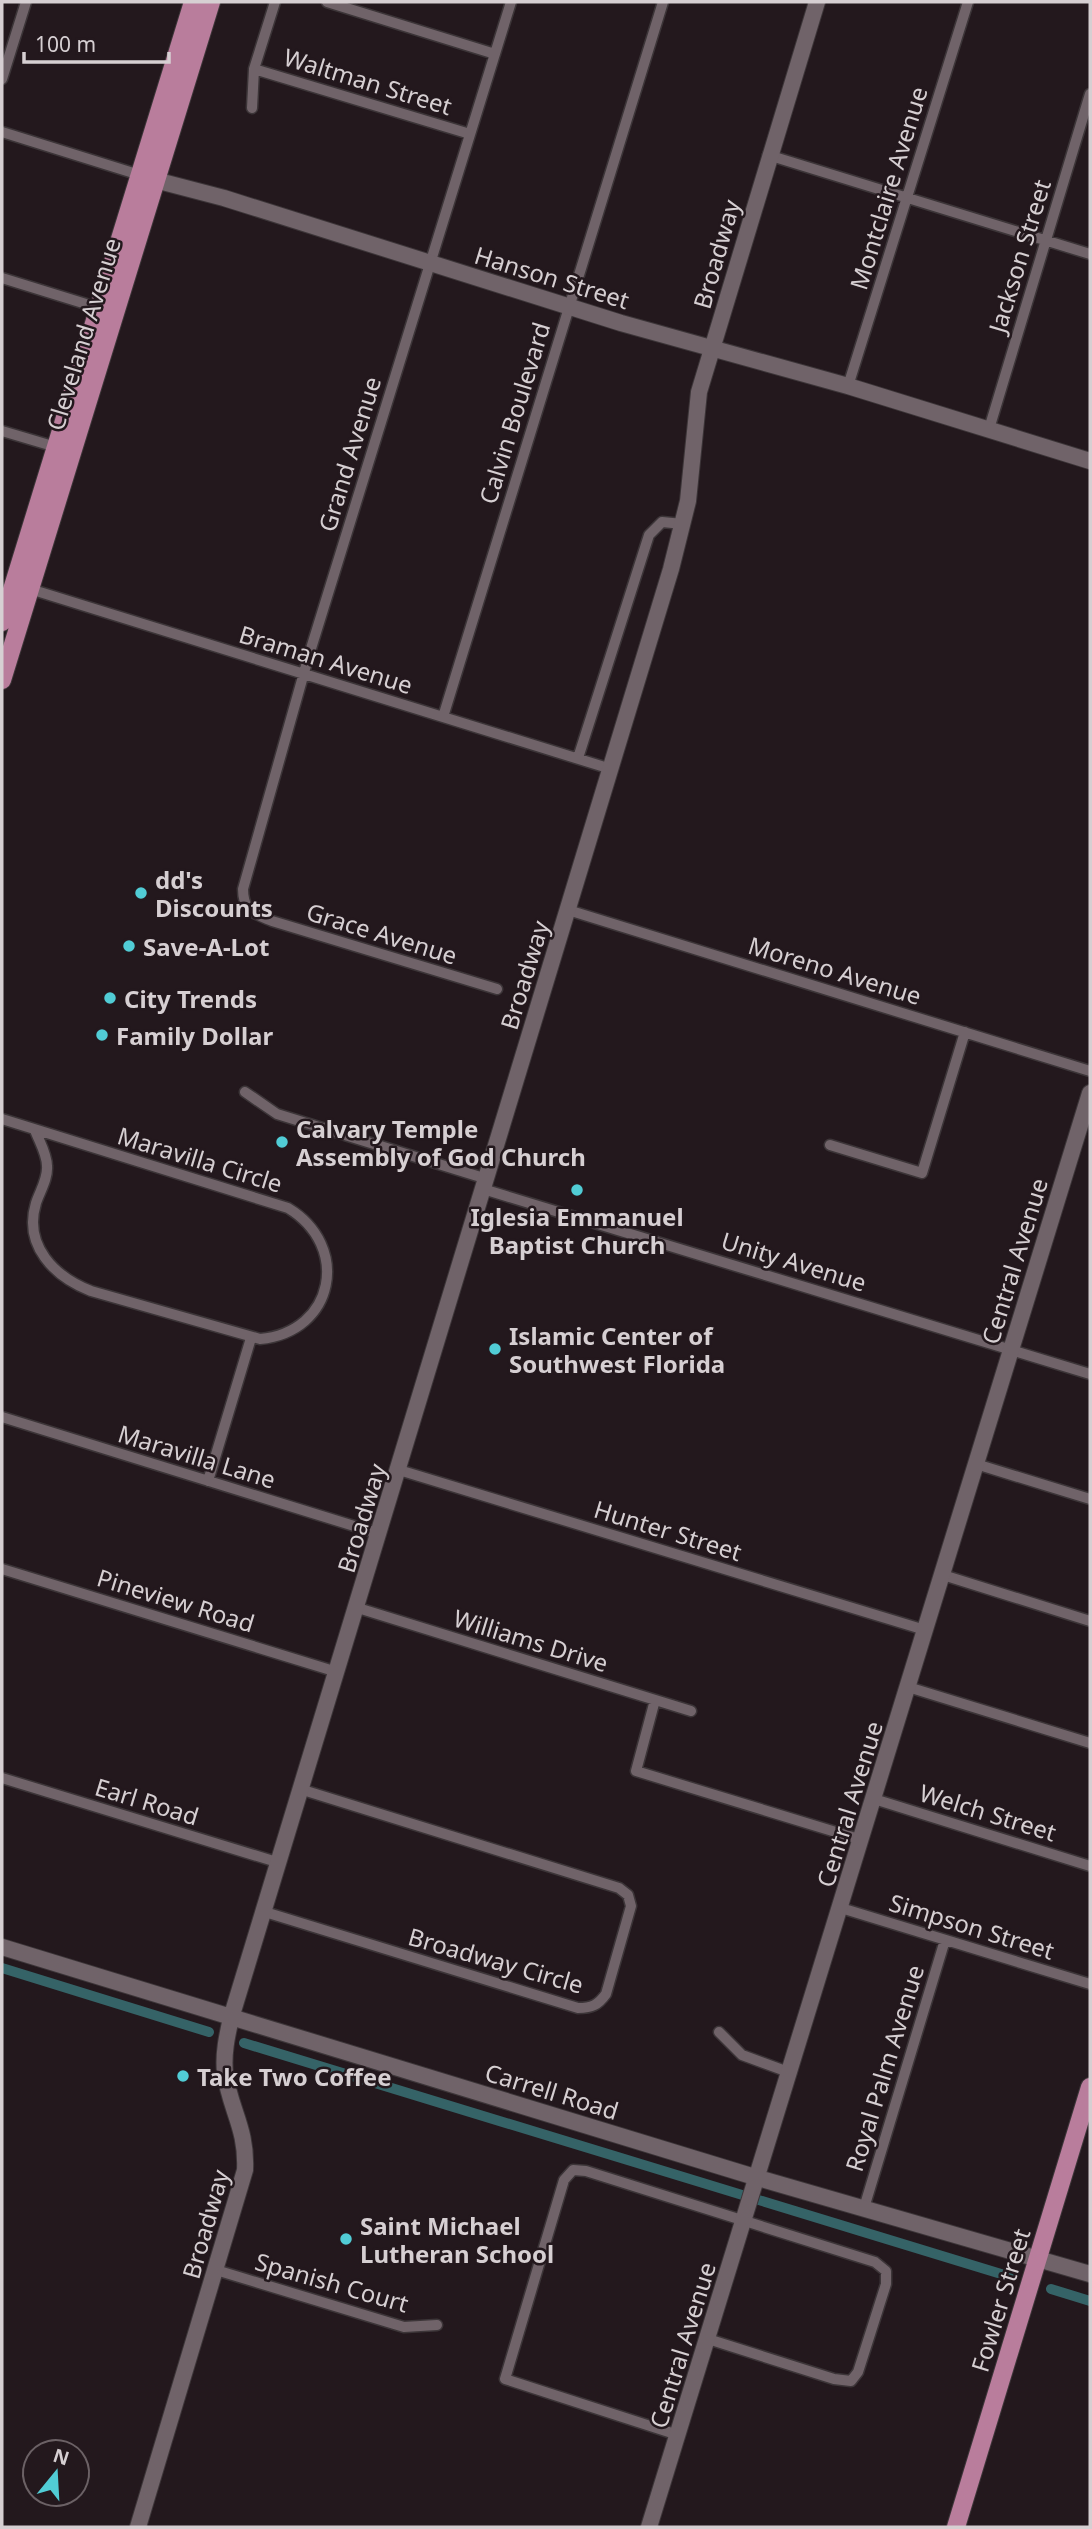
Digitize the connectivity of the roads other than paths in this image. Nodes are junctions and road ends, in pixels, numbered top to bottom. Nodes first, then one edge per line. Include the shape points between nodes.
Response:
1 (26, 2) edge
2 (193, 2) edge
3 (211, 2) edge
4 (275, 2) edge
5 (327, 2) edge
6 (511, 2) edge
7 (663, 2) edge
8 (817, 2) edge
9 (968, 2) edge
10 (495, 54) junction
11 (254, 69) junction
12 (2, 79) edge
13 (1090, 94) edge
14 (252, 107) dead end
15 (2, 132) edge
16 (470, 134) junction
17 (768, 155) junction
18 (147, 178) junction
19 (906, 197) junction
20 (1046, 240) junction
21 (1090, 254) edge
22 (429, 263) junction
23 (2, 278) edge
24 (569, 306) junction
25 (99, 308) junction
26 (712, 349) junction
27 (849, 386) junction
28 (989, 429) junction
29 (2, 431) edge
30 (56, 447) junction
31 (1090, 461) edge
32 (683, 524) junction
33 (15, 584) edge
34 (10, 624) edge
35 (303, 674) junction
36 (2, 680) edge
37 (443, 717) junction
38 (578, 758) junction
39 (611, 769) junction
40 (568, 910) junction
41 (256, 914) joint
42 (497, 989) dead end
43 (965, 1032) junction
44 (1090, 1070) edge
45 (245, 1092) dead end
46 (1090, 1093) edge
47 (2, 1119) edge
48 (35, 1130) junction
49 (830, 1145) dead end
50 (485, 1184) junction
51 (251, 1338) junction
52 (1011, 1349) junction
53 (1090, 1374) edge
54 (2, 1417) edge
55 (976, 1464) junction
56 (399, 1470) junction
57 (208, 1481) junction
58 (1090, 1499) edge
59 (380, 1534) junction
60 (2, 1569) edge
61 (943, 1575) junction
62 (358, 1608) junction
63 (1090, 1621) edge
64 (925, 1630) junction
65 (337, 1672) junction
66 (908, 1687) junction
67 (655, 1700) junction
68 (691, 1711) dead end
69 (1090, 1743) edge
70 (2, 1778) edge
71 (303, 1790) junction
72 (874, 1799) junction
73 (862, 1840) junction
74 (280, 1863) junction
75 (1090, 1866) edge
76 (841, 1908) junction
77 (265, 1912) junction
78 (945, 1940) junction
79 (2, 1947) edge
80 (1090, 1984) edge
81 (231, 2018) junction
82 (719, 2032) dead end
83 (791, 2073) junction
84 (1090, 2087) edge
85 (756, 2182) junction
86 (864, 2208) junction
87 (746, 2216) junction
88 (1038, 2257) junction
89 (216, 2270) junction
90 (1090, 2274) edge
91 (437, 2325) dead end
92 (708, 2339) junction
93 (678, 2435) junction
94 (138, 2527) edge
95 (649, 2527) edge
96 (956, 2527) edge

1 - 12 street
2 - 18 main road, Cleveland Avenue
3 - 18 main road, Cleveland Avenue
4 - 11 street
5 - 10 street
6 - 10 street, Grand Avenue
7 - 24 street, Calvin Boulevard
8 - 17 street, Broadway
9 - 19 street, Montclaire Avenue
10 - 16 street, Grand Avenue
11 - 14 street
11 - 16 street, Waltman Street
13 - 20 street, Jackson Street
15 - 18 street, Hanson Street
16 - 22 street, Grand Avenue
17 - 19 street
17 - 26 street, Broadway
18 - 22 street, Hanson Street
18 - 25 main road, Cleveland Avenue
18 - 33 main road, Cleveland Avenue
19 - 20 street
19 - 27 street, Montclaire Avenue
20 - 21 street
20 - 28 street, Jackson Street
22 - 24 street, Hanson Street
22 - 35 street, Grand Avenue
23 - 25 street
24 - 26 street, Hanson Street
24 - 37 street, Calvin Boulevard
25 - 30 main road, Cleveland Avenue
26 - 27 street, Hanson Street
26 - 32 street, Broadway via 695,410
27 - 28 street, Hanson Street
28 - 31 street, Hanson Street
29 - 30 street
30 - 33 main road, Cleveland Avenue
32 - 38 street via 662,522 649,535
32 - 39 street, Broadway
33 - 34 main road, Cleveland Avenue
33 - 35 street, Braman Avenue
34 - 36 main road, Cleveland Avenue
35 - 37 street, Braman Avenue
35 - 41 street, Grand Avenue via 243,889 243,902
37 - 38 street, Braman Avenue
38 - 39 street, Braman Avenue
39 - 40 street, Broadway
40 - 43 street, Moreno Avenue
40 - 50 street, Broadway
41 - 42 street, Grace Avenue
43 - 44 street, Moreno Avenue
43 - 49 street via 922,1173
45 - 50 street, Unity Avenue via 277,1114
46 - 52 street, Central Avenue
47 - 48 street, Maravilla Circle
48 - 51 street, Maravilla Circle via 47,1166 34,1230 42,1254 60,1276 91,1291
48 - 51 street, Maravilla Circle via 278,1203 307,1222 321,1240 327,1262 327,1284 319,1304 290,1331
50 - 52 street, Unity Avenue
50 - 56 street, Broadway
51 - 57 street
52 - 53 street, Unity Avenue
52 - 55 street, Central Avenue
54 - 57 street, Maravilla Lane
55 - 58 street
55 - 61 street, Central Avenue
56 - 59 street, Broadway
56 - 64 street, Hunter Street
57 - 59 street, Maravilla Lane
59 - 62 street, Broadway
60 - 65 street, Pineview Road
61 - 63 street
61 - 64 street, Central Avenue
62 - 65 street, Broadway
62 - 67 street, Williams Drive
64 - 66 street, Central Avenue
65 - 71 street, Broadway
66 - 69 street
66 - 72 street, Central Avenue
67 - 68 street, Williams Drive
67 - 73 street via 636,1770
70 - 74 street, Earl Road
71 - 74 street, Broadway
71 - 77 street, Broadway Circle via 619,1888 628,1895 631,1906 610,1981 600,2003 578,2008
72 - 73 street, Central Avenue
72 - 75 street, Welch Street
73 - 76 street, Central Avenue
74 - 77 street, Broadway
76 - 78 street, Simpson Street
76 - 83 street, Central Avenue
77 - 81 street, Broadway
78 - 80 street, Simpson Street
78 - 86 street, Royal Palm Avenue
79 - 81 street, Carrell Road
81 - 85 street, Carrell Road
81 - 89 street, Broadway via 225,2065 244,2137 245,2170
82 - 83 street via 741,2055
83 - 85 street, Central Avenue
84 - 88 main road, Fowler Street
85 - 86 street, Carrell Road
85 - 87 street, Central Avenue
86 - 88 street, Carrell Road
87 - 92 street, Central Avenue
87 - 92 street via 875,2262 886,2271 886,2284 852,2381
87 - 93 street via 579,2169 564,2180 505,2379
88 - 90 street, Carrell Road
88 - 96 main road, Fowler Street
89 - 91 street, Spanish Court via 404,2327
89 - 94 street, Broadway
92 - 93 street, Central Avenue
93 - 95 street, Central Avenue

